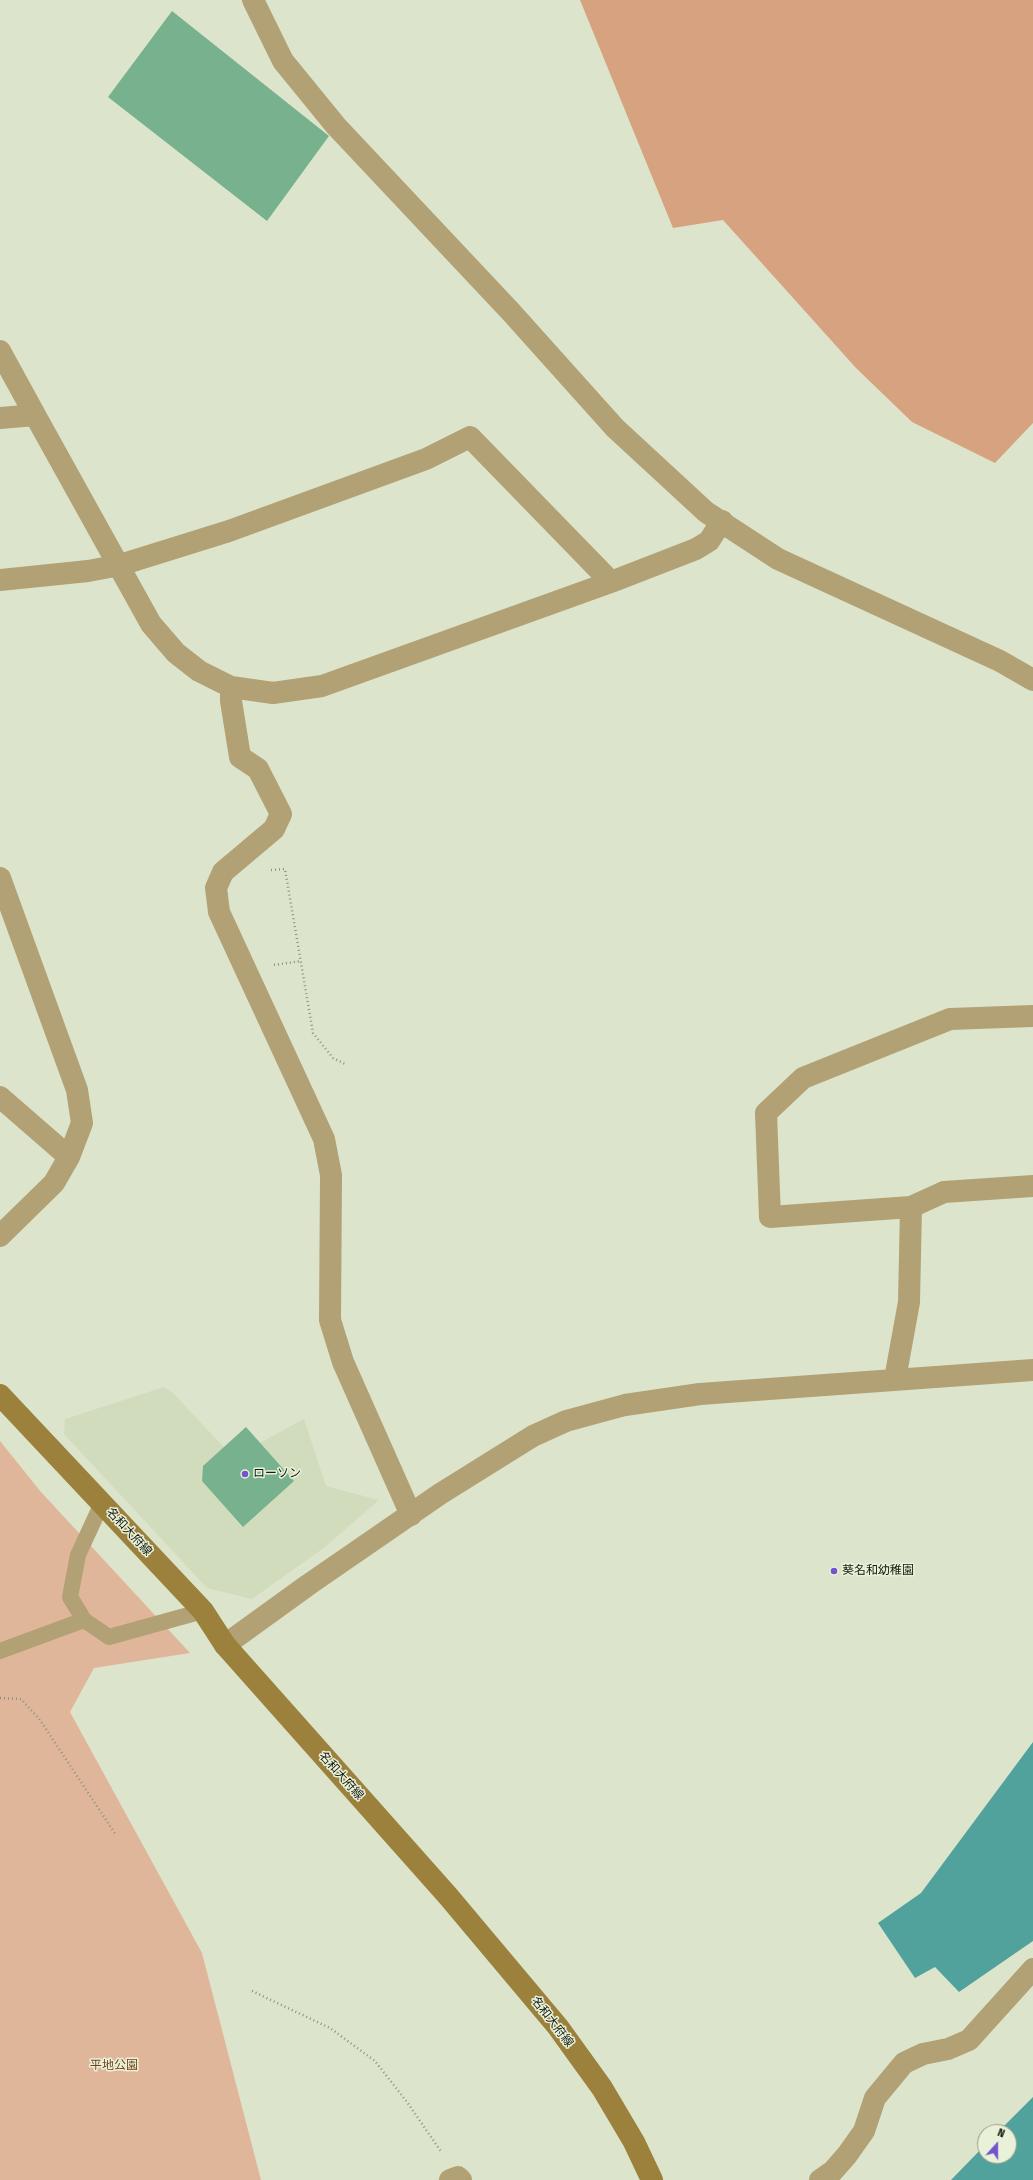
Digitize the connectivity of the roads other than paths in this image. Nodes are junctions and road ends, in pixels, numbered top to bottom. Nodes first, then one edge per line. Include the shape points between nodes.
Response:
1 (252, 0) edge
2 (0, 351) edge
3 (35, 415) junction
4 (0, 418) edge
5 (722, 521) junction
6 (120, 565) junction
7 (0, 580) edge
8 (611, 582) junction
9 (1033, 680) edge
10 (231, 687) junction
11 (0, 878) edge
12 (1033, 1016) edge
13 (0, 1097) edge
14 (68, 1158) junction
15 (1033, 1186) edge
16 (910, 1208) junction
17 (0, 1236) edge
18 (1033, 1370) edge
19 (895, 1379) junction
20 (0, 1395) edge
21 (102, 1503) junction
22 (411, 1515) junction
23 (203, 1611) junction
24 (84, 1620) junction
25 (225, 1645) junction
26 (0, 1651) edge
27 (1033, 1969) edge
28 (652, 2180) edge
29 (820, 2180) edge

1 - 5 street via 283,61 336,126 511,312 615,428 706,512
2 - 3 street
3 - 4 street
3 - 6 street
5 - 8 street via 709,541 696,549
5 - 9 street via 778,558 1000,661
6 - 7 street
6 - 8 street via 229,531 426,459 470,436
6 - 10 street via 151,624 176,653 199,671
8 - 10 street via 322,686 273,693
10 - 22 street via 240,757 258,769 281,814 274,829 223,872 216,888 219,912 324,1139 331,1175 330,1320 343,1362
11 - 14 street via 77,1090 82,1123
12 - 16 street via 950,1019 803,1078 766,1113 770,1217
13 - 14 street
14 - 17 street via 54,1183
15 - 16 street via 944,1192
16 - 19 street via 909,1302
18 - 19 street
19 - 22 street via 700,1394 625,1405 566,1422 533,1436
20 - 21 main road, 名和大府線
21 - 23 main road, 名和大府線
21 - 24 lane via 78,1555 70,1597
22 - 25 street
23 - 24 lane via 109,1637
23 - 25 main road, 名和大府線
24 - 26 lane
25 - 28 main road, 名和大府線 via 448,1896 558,2027 602,2088 634,2142
27 - 29 street via 969,2040 904,2062 875,2098 864,2131 847,2155 833,2171

